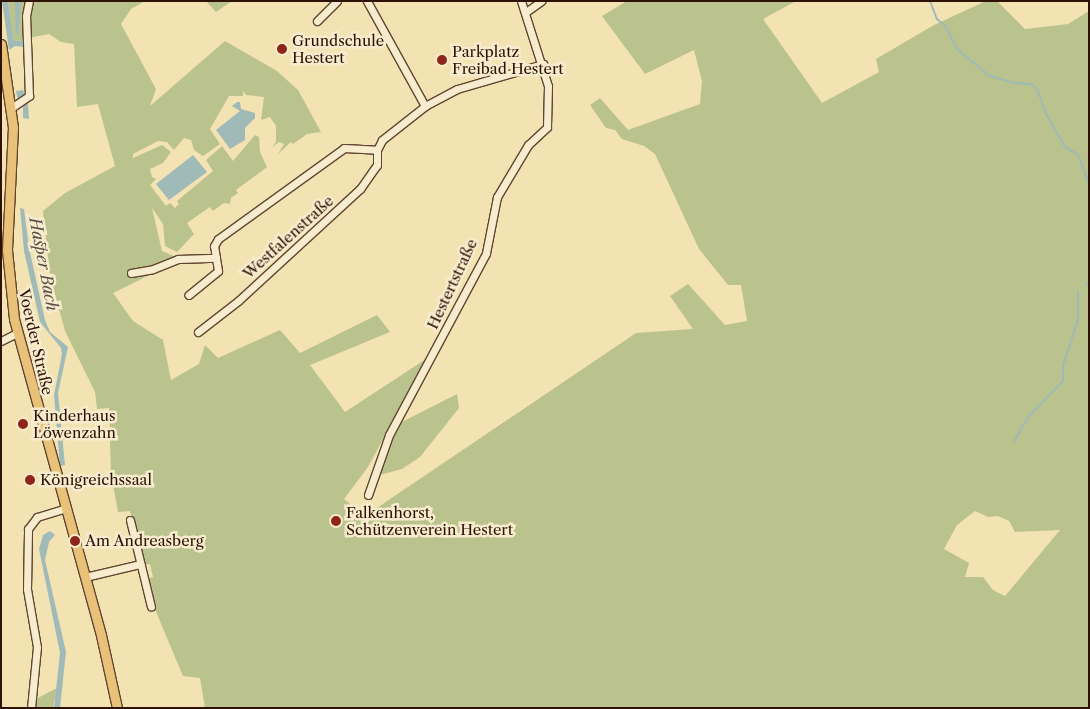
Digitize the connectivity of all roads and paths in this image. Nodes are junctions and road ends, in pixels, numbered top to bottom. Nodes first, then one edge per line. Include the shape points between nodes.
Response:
1 (29, 1) edge
2 (337, 1) edge
3 (367, 1) edge
4 (522, 1) edge
5 (541, 1) edge
6 (526, 12) junction
7 (317, 21) dead end
8 (1, 44) edge
9 (543, 64) junction
10 (425, 106) junction
11 (12, 108) junction
12 (377, 150) junction
13 (216, 258) junction
14 (131, 273) dead end
15 (188, 295) dead end
16 (198, 332) dead end
17 (17, 333) junction
18 (1, 341) edge
19 (368, 495) dead end
20 (66, 508) junction
21 (130, 520) dead end
22 (140, 564) junction
23 (85, 577) junction
24 (151, 607) dead end
25 (31, 708) edge
26 (117, 708) edge

1 - 11 street via 26,16 29,96
2 - 7 street
3 - 10 street
4 - 6 street, Hestertstraße
5 - 6 street
6 - 9 street, Hestertstraße
8 - 11 main road, Voerder Straße
9 - 10 street, Westfalenstraße via 475,82
9 - 19 street, Hestertstraße via 550,98 547,127 528,145 497,197 486,253 389,435
10 - 12 street, Westfalenstraße via 382,140
11 - 17 main road, Voerder Straße via 6,250 8,287
12 - 13 street, Westfalenstraße via 344,148 218,239 214,246
12 - 16 street, Westfalenstraße via 377,165 360,189 238,301
13 - 14 street via 178,259
13 - 15 street, Westfalenstraße via 218,271
17 - 18 street
17 - 20 main road, Voerder Straße
20 - 23 main road
20 - 25 street via 37,517 28,529 27,590 37,647
21 - 22 street
22 - 23 street
22 - 24 street
23 - 26 main road

